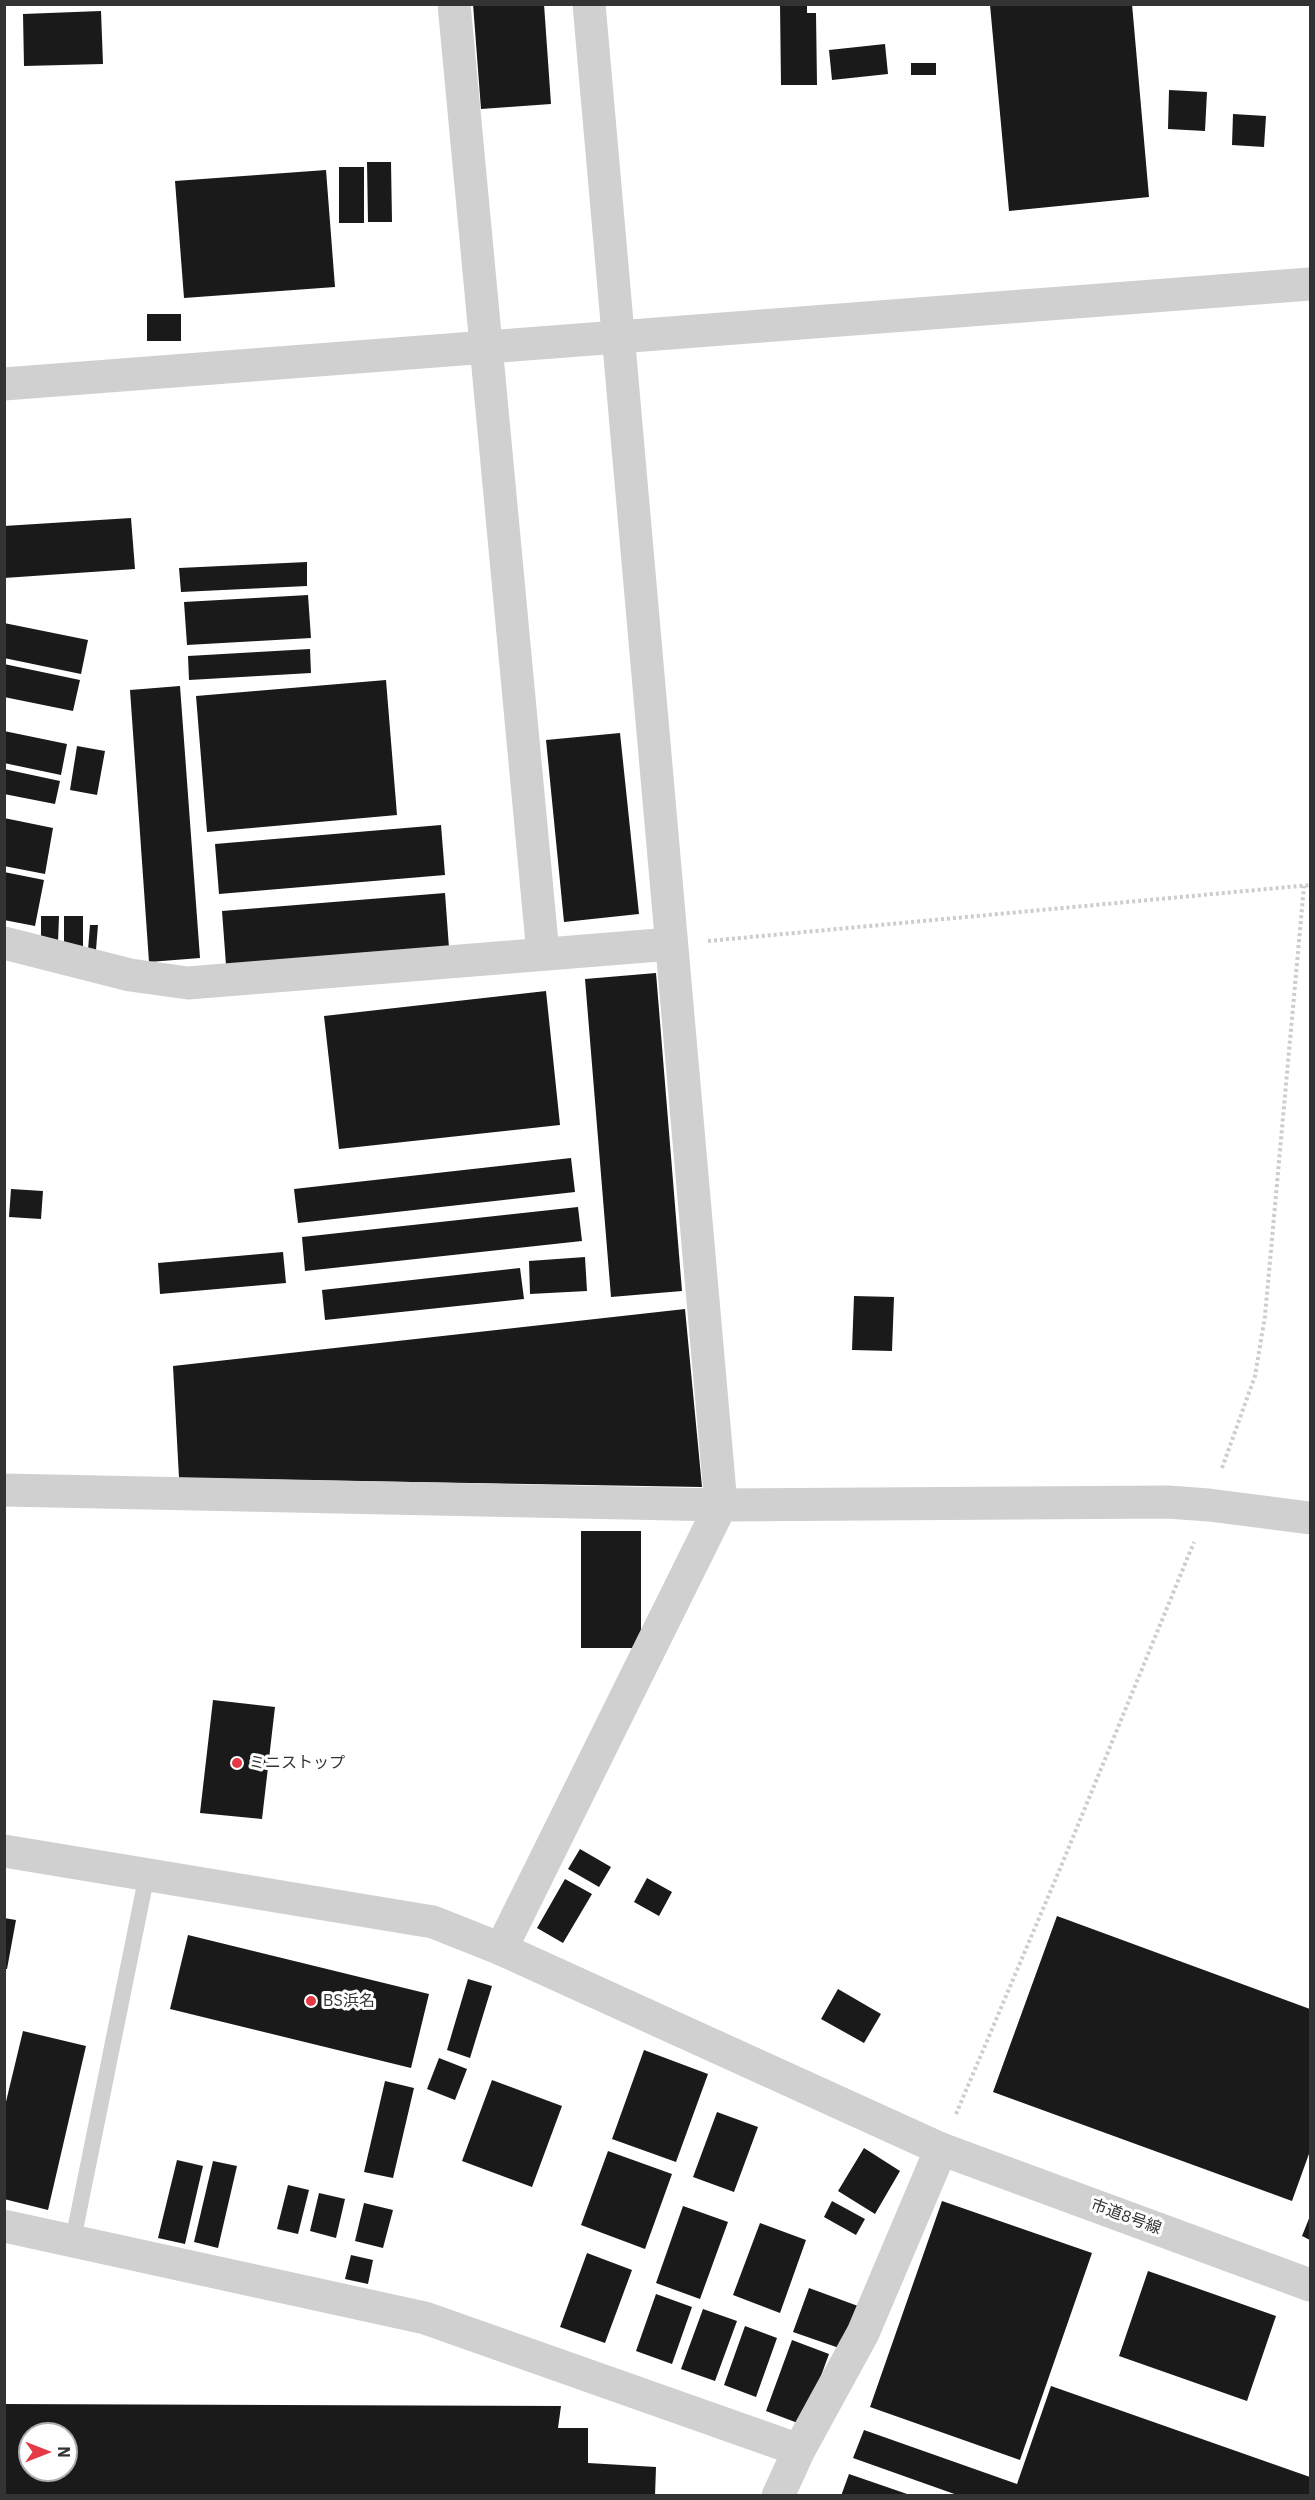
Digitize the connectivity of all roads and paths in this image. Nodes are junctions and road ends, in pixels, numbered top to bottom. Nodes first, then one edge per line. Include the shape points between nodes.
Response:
1 (454, 4) edge
2 (589, 4) edge
3 (1311, 284) edge
4 (618, 338) junction
5 (486, 348) junction
6 (4, 384) edge
7 (1311, 885) edge
8 (1305, 886) junction
9 (4, 944) edge
10 (671, 944) junction
11 (543, 954) junction
12 (4, 1490) edge
13 (721, 1505) junction
14 (1209, 1505) junction
15 (1311, 1518) edge
16 (4, 1851) edge
17 (147, 1874) junction
18 (501, 1949) junction
19 (941, 2149) junction
20 (4, 2226) edge
21 (73, 2240) junction
22 (1311, 2285) edge
23 (799, 2450) junction
24 (778, 2496) edge

1 - 5 street
2 - 4 street
3 - 4 street
4 - 5 street
4 - 10 street
5 - 6 street
5 - 11 street
7 - 8 path
8 - 10 path
8 - 14 path via 1265,1316 1255,1377
9 - 11 street via 130,975 188,983
10 - 11 street
10 - 13 street
12 - 13 street
13 - 14 street
13 - 18 street
14 - 15 street
14 - 19 path
16 - 17 street, 市道8号線
17 - 18 street, 市道8号線 via 433,1922
17 - 21 lane
18 - 19 street, 市道8号線
19 - 22 street, 市道8号線
19 - 23 street via 863,2333
20 - 21 street
21 - 23 street via 425,2318
23 - 24 street

